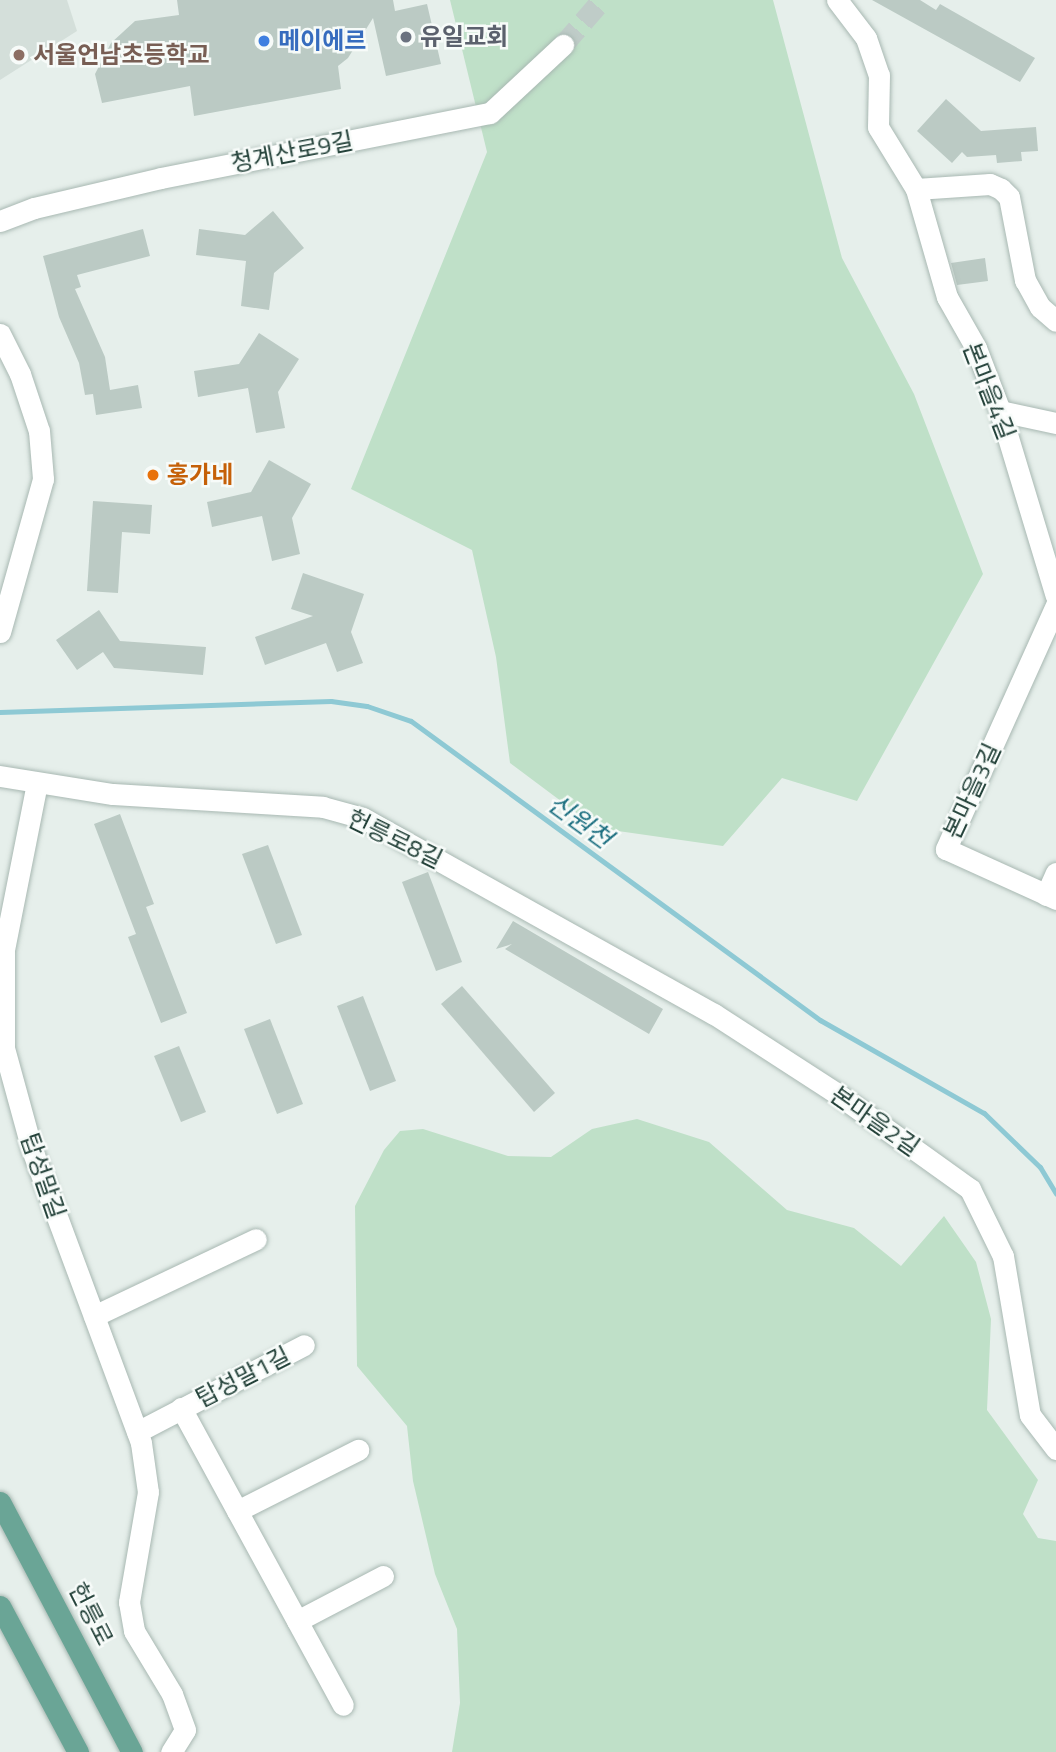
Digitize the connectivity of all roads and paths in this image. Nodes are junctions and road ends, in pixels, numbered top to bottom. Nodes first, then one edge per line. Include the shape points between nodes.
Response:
1 (837, 0) edge
2 (563, 45) tunnel mouth
3 (916, 189) junction
4 (0, 221) edge
5 (1056, 321) edge
6 (0, 334) edge
7 (1000, 411) junction
8 (1056, 423) edge
9 (1056, 596) edge
10 (1052, 614) edge
11 (0, 632) edge
12 (0, 776) edge
13 (37, 783) junction
14 (1056, 873) edge
15 (1051, 897) edge
16 (747, 1036) joint
17 (256, 1239) dead end
18 (94, 1316) junction
19 (304, 1345) dead end
20 (181, 1408) junction
21 (136, 1432) junction
22 (1056, 1449) edge
23 (358, 1450) dead end
24 (0, 1502) edge
25 (237, 1511) junction
26 (383, 1576) dead end
27 (0, 1606) edge
28 (297, 1621) junction
29 (343, 1704) dead end
30 (78, 1752) edge
31 (132, 1752) edge
32 (172, 1752) edge

1 - 3 street via 866,38 879,75 878,127
2 - 4 street, 청계산로9길 via 490,113 161,178 34,208
3 - 5 street via 990,184 1001,189 1009,197 1025,280 1040,307
3 - 7 street, 본마을4길 via 947,297 976,348
6 - 11 street via 20,374 38,431 43,479
7 - 8 street
7 - 9 street, 본마을4길
10 - 15 street, 본마을3길 via 946,849
12 - 13 street, 헌릉로8길
13 - 16 street, 헌릉로8길 via 113,794 323,807 363,818
13 - 18 street, 탑성말길 via 4,949 4,1048 31,1147
14 - 15 street
16 - 22 street, 본마을2길 via 970,1189 1003,1256 1030,1415
17 - 18 street
18 - 21 street, 탑성말길
19 - 20 street, 탑성말1길
20 - 21 street, 탑성말1길
20 - 25 street, 탑성말1길
21 - 32 street, 탑성말길 via 148,1492 129,1602 134,1631 172,1694 185,1730
23 - 25 street
24 - 31 main road, 헌릉로
25 - 28 street, 탑성말1길
26 - 28 street
27 - 30 main road
28 - 29 street, 탑성말1길

